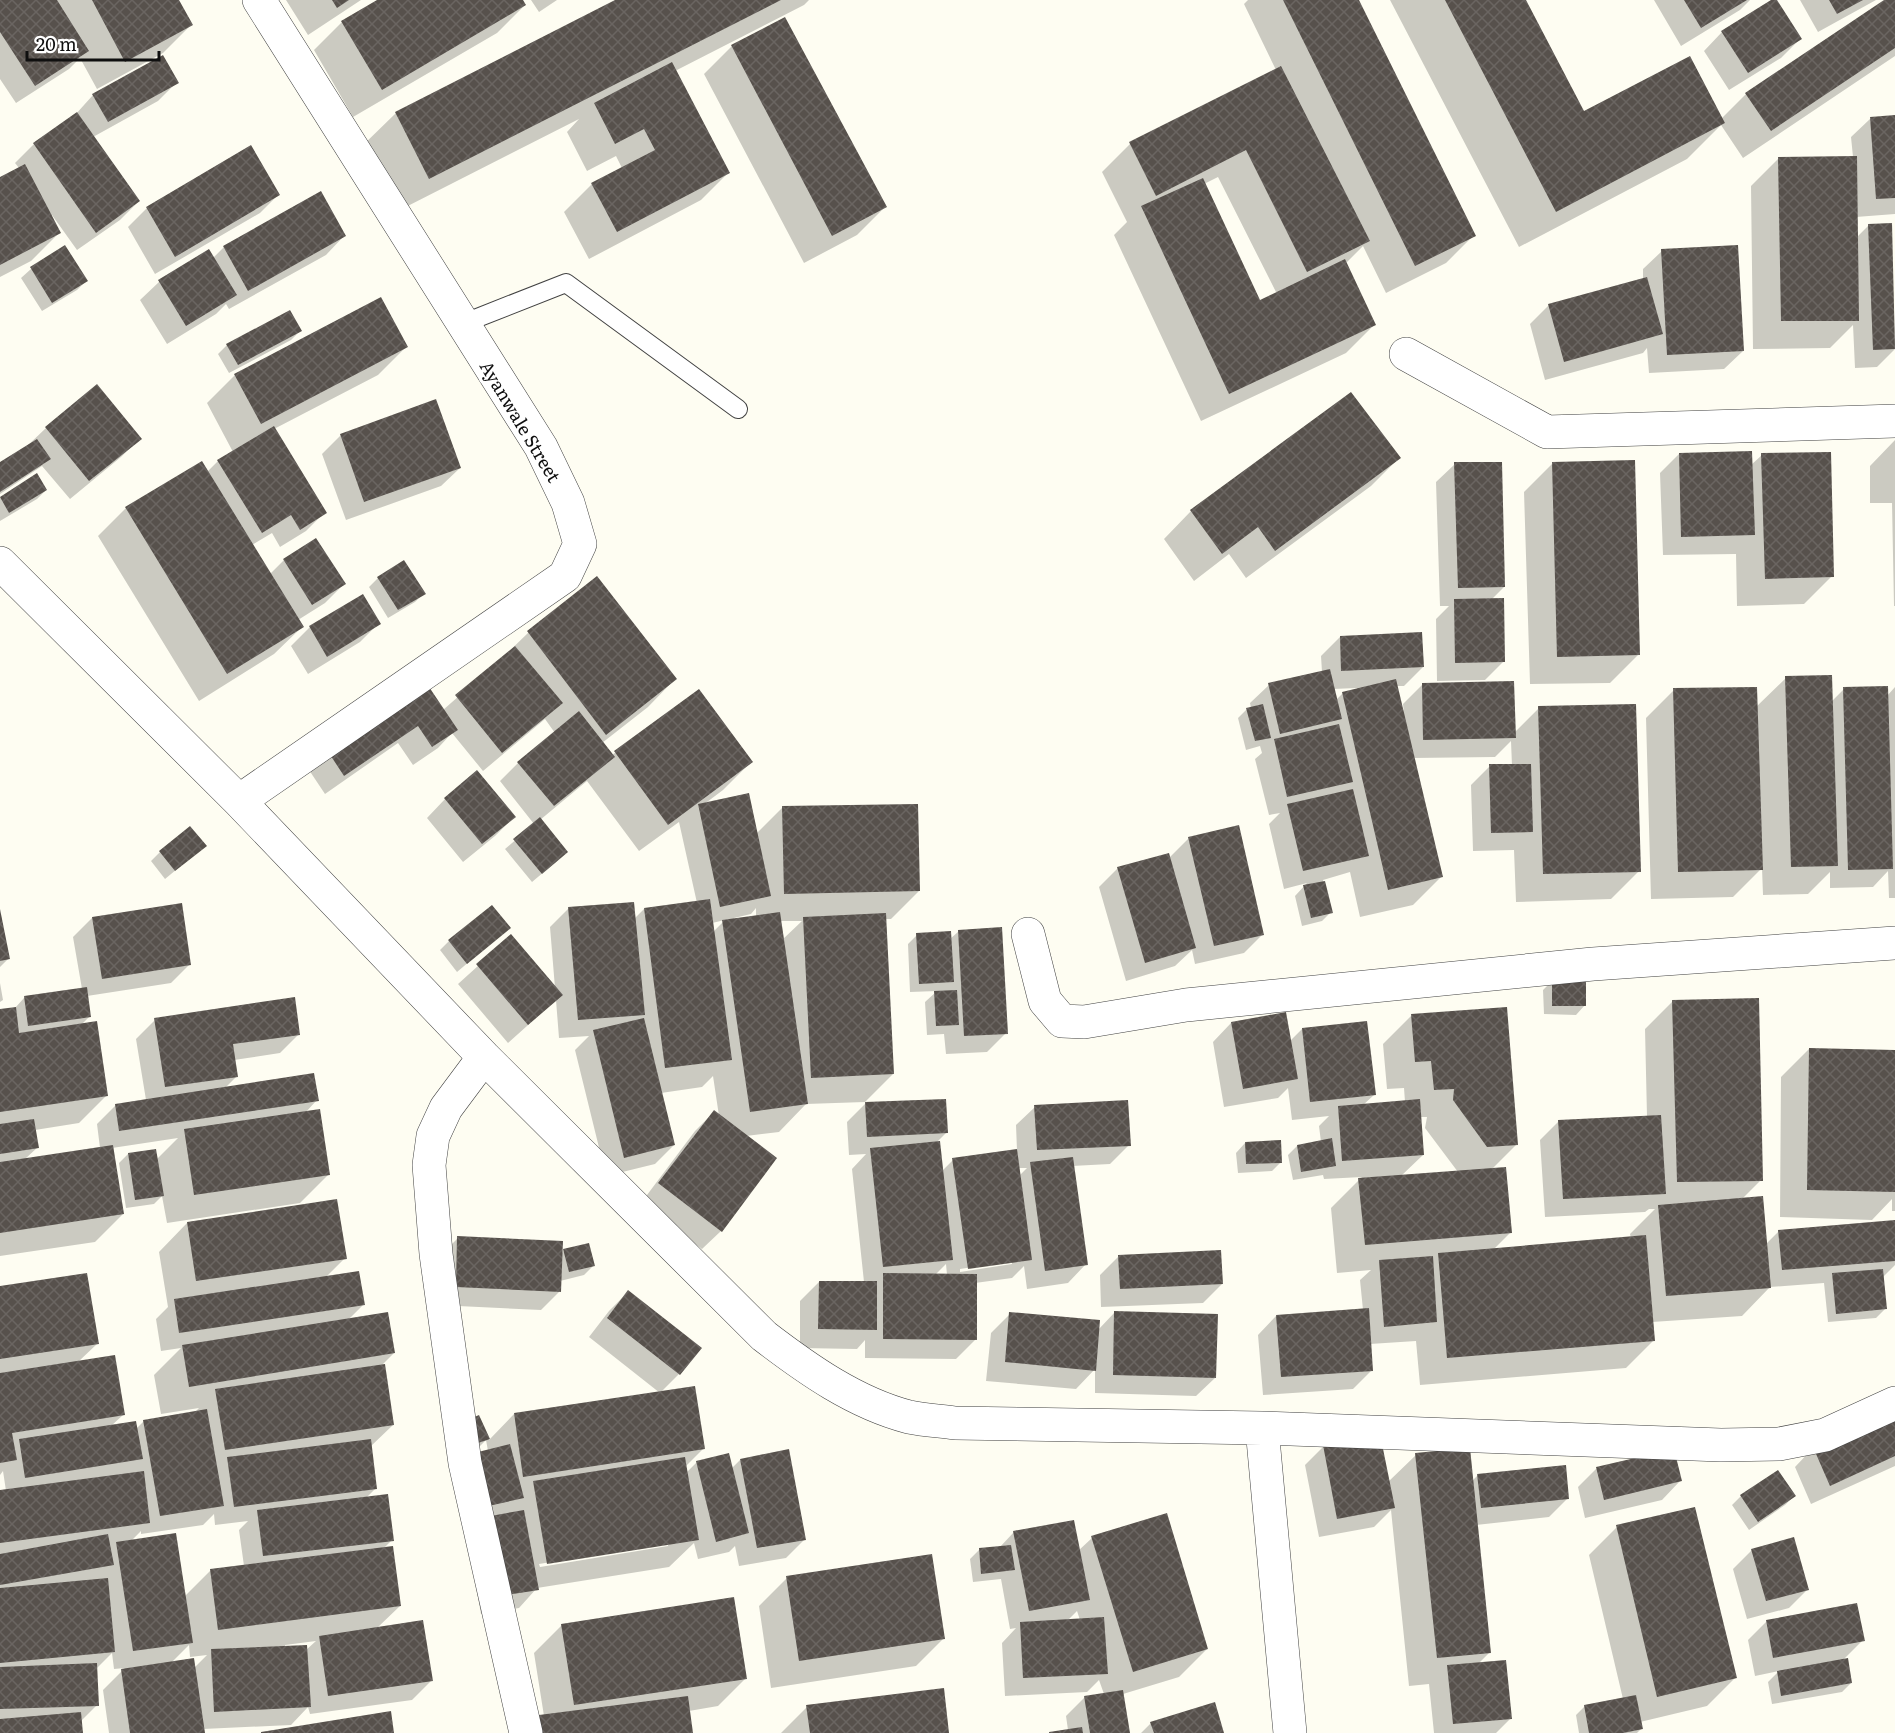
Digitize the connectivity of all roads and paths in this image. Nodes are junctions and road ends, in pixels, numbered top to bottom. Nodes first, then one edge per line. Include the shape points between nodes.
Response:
1 (259, 0) edge
2 (464, 327) junction
3 (1406, 354) dead end
4 (738, 409) dead end
5 (1895, 421) edge
6 (0, 563) edge
7 (239, 801) junction
8 (1028, 934) dead end
9 (1895, 943) edge
10 (484, 1057) junction
11 (1895, 1402) edge
12 (1262, 1428) junction
13 (526, 1733) edge
14 (1290, 1733) edge

1 - 2 street, Ayanwale Street
2 - 4 lane via 472,320 566,283
2 - 7 street, Ayanwale Street via 540,447 568,503 580,544 565,576
3 - 5 street via 1547,432
6 - 7 street
7 - 10 street
8 - 9 street via 1046,1001 1062,1021 1084,1022 1186,1005 1593,964
10 - 12 street via 764,1336 805,1368 864,1400 909,1417 955,1423
10 - 13 street via 446,1108 433,1136 429,1165 436,1254 465,1463
11 - 12 street via 1825,1435 1779,1444 1721,1446
12 - 14 street

